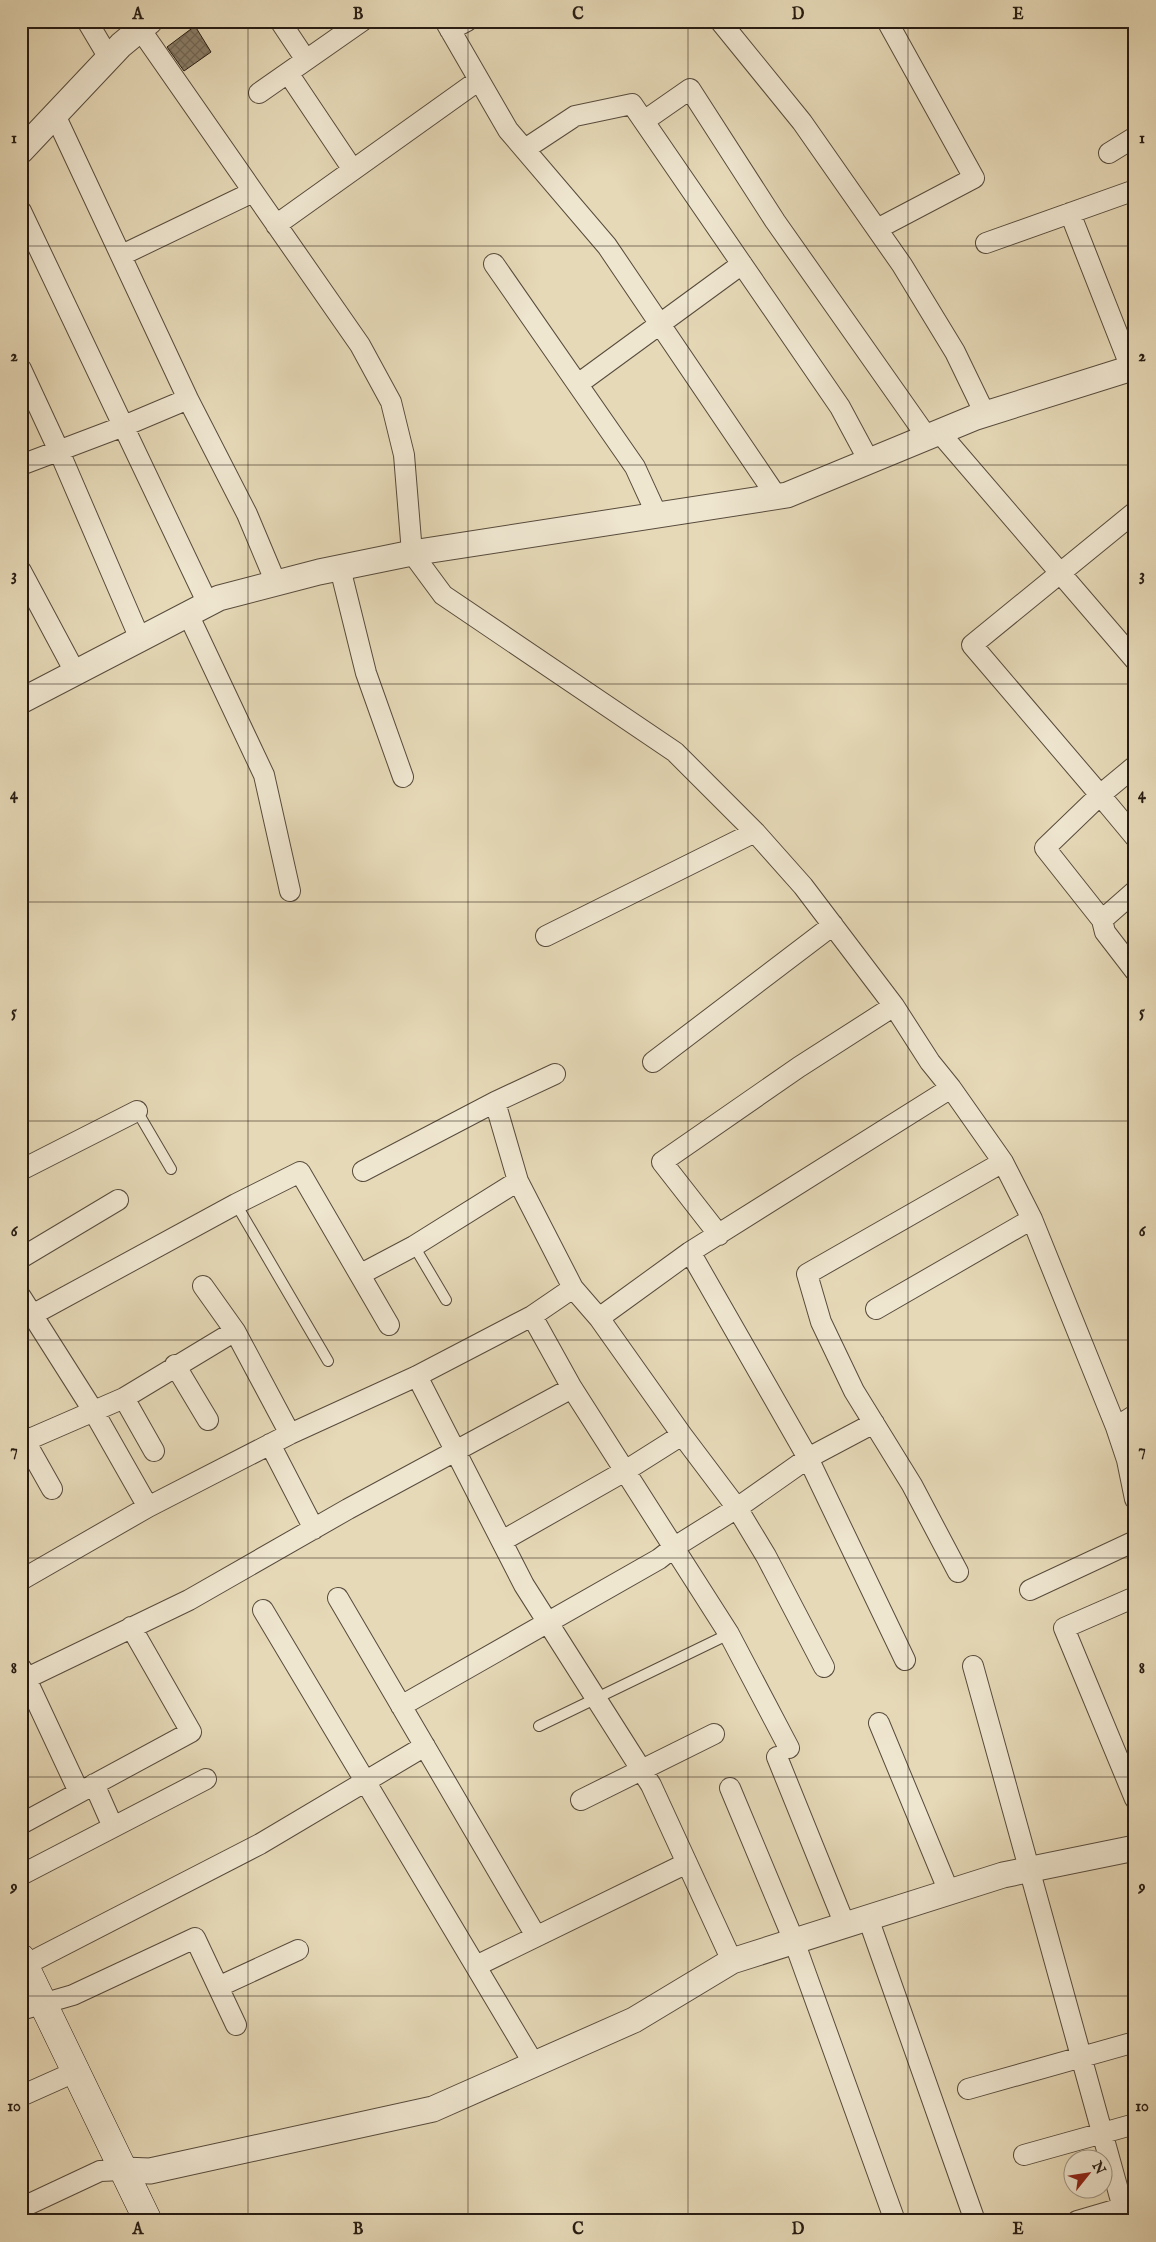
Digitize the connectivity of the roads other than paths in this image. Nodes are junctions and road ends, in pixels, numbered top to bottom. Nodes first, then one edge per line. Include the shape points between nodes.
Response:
1 (87, 21) edge
2 (280, 21) edge
3 (362, 21) edge
4 (720, 21) edge
5 (887, 21) edge
6 (454, 24) edge
7 (145, 25) edge
8 (109, 58) junction
9 (306, 60) junction
10 (288, 73) junction
11 (479, 80) junction
12 (259, 93) dead end
13 (55, 115) junction
14 (644, 122) junction
15 (1135, 137) edge
16 (525, 149) junction
17 (21, 151) edge
18 (1109, 153) dead end
19 (353, 170) junction
20 (1135, 190) edge
21 (254, 192) junction
22 (21, 211) edge
23 (1070, 213) junction
24 (276, 225) junction
25 (877, 229) junction
26 (986, 243) dead end
27 (122, 255) junction
28 (494, 264) dead end
29 (742, 264) junction
30 (660, 324) junction
31 (1133, 368) edge
32 (21, 369) edge
33 (578, 384) junction
34 (188, 399) junction
35 (985, 414) junction
36 (124, 426) junction
37 (933, 435) junction
38 (59, 451) junction
39 (869, 461) junction
40 (21, 465) edge
41 (777, 497) junction
42 (1135, 512) edge
43 (657, 515) junction
44 (412, 553) junction
45 (340, 568) junction
46 (21, 571) edge
47 (1061, 574) junction
48 (276, 583) junction
49 (198, 609) junction
50 (140, 639) junction
51 (1132, 653) edge
52 (76, 672) junction
53 (21, 701) edge
54 (1135, 766) edge
55 (403, 777) dead end
56 (1100, 795) junction
57 (755, 832) junction
58 (1135, 837) edge
59 (1135, 890) edge
60 (290, 891) dead end
61 (1102, 920) junction
62 (833, 926) junction
63 (546, 936) dead end
64 (1135, 971) edge
65 (894, 1006) junction
66 (654, 1062) dead end
67 (555, 1074) dead end
68 (951, 1088) junction
69 (495, 1102) junction
70 (137, 1111) joint
71 (1003, 1162) junction
72 (171, 1169) dead end
73 (21, 1170) edge
74 (362, 1171) dead end
75 (518, 1181) junction
76 (118, 1200) dead end
77 (236, 1204) junction
78 (1032, 1219) junction
79 (719, 1235) junction
80 (414, 1246) junction
81 (690, 1252) junction
82 (21, 1258) edge
83 (361, 1274) junction
84 (203, 1286) dead end
85 (573, 1288) junction
86 (21, 1297) edge
87 (446, 1300) dead end
88 (876, 1309) dead end
89 (32, 1315) junction
90 (532, 1316) junction
91 (599, 1318) junction
92 (389, 1325) dead end
93 (235, 1331) junction
94 (328, 1361) dead end
95 (175, 1365) junction
96 (417, 1376) junction
97 (572, 1388) junction
98 (124, 1398) junction
99 (94, 1412) junction
100 (1135, 1415) edge
101 (208, 1420) dead end
102 (874, 1423) junction
103 (1116, 1427) junction
104 (290, 1434) junction
105 (682, 1435) junction
106 (23, 1437) edge
107 (270, 1444) junction
108 (154, 1451) dead end
109 (456, 1452) junction
110 (808, 1458) junction
111 (625, 1471) junction
112 (52, 1489) dead end
113 (1135, 1499) edge
114 (148, 1507) junction
115 (738, 1508) junction
116 (314, 1529) junction
117 (502, 1541) junction
118 (1135, 1541) edge
119 (673, 1548) junction
120 (958, 1572) dead end
121 (21, 1580) edge
122 (1030, 1590) dead end
123 (1135, 1597) edge
124 (338, 1598) dead end
125 (263, 1610) dead end
126 (548, 1624) junction
127 (131, 1627) junction
128 (729, 1634) junction
129 (904, 1660) dead end
130 (973, 1666) dead end
131 (824, 1667) dead end
132 (23, 1676) edge
133 (597, 1699) junction
134 (401, 1706) junction
135 (879, 1723) dead end
136 (539, 1726) dead end
137 (714, 1734) dead end
138 (425, 1746) junction
139 (642, 1770) junction
140 (206, 1779) dead end
141 (365, 1781) junction
142 (86, 1788) junction
143 (730, 1788) dead end
144 (1135, 1799) edge
145 (581, 1800) dead end
146 (21, 1824) edge
147 (113, 1827) junction
148 (1135, 1848) edge
149 (687, 1863) junction
150 (1029, 1870) junction
151 (21, 1875) edge
152 (949, 1892) junction
153 (857, 1921) junction
154 (536, 1936) junction
155 (794, 1941) junction
156 (298, 1950) dead end
157 (23, 1961) edge
158 (732, 1961) junction
159 (476, 1966) junction
160 (218, 1987) junction
161 (32, 2006) edge
162 (236, 2025) dead end
163 (1135, 2042) edge
164 (1081, 2057) junction
165 (534, 2064) junction
166 (76, 2071) junction
167 (968, 2089) dead end
168 (21, 2096) edge
169 (1135, 2124) edge
170 (1102, 2133) junction
171 (1024, 2155) dead end
172 (124, 2170) junction
173 (1129, 2206) edge
174 (21, 2208) edge
175 (148, 2221) edge
176 (895, 2221) edge
177 (975, 2221) edge
178 (1076, 2221) edge

1 - 8 street
2 - 9 street
3 - 9 street
4 - 25 street via 802,122
5 - 25 street via 974,178
6 - 11 street
7 - 8 street
7 - 21 street
8 - 13 street
9 - 10 street
10 - 12 street
10 - 19 street
11 - 16 street via 508,130
11 - 19 street
13 - 17 street
13 - 27 street
14 - 16 street via 632,104 575,116
14 - 29 street
14 - 37 street via 690,90 774,221
15 - 18 street
16 - 30 street via 607,246
19 - 24 street
20 - 23 street
21 - 24 street
21 - 27 street
22 - 36 street
23 - 26 street
23 - 31 street
24 - 44 street via 360,345 391,402 404,455
25 - 35 street via 955,352
27 - 34 street
28 - 33 street
29 - 30 street
29 - 39 street via 840,407
30 - 33 street
30 - 41 street
31 - 35 street
32 - 38 street
33 - 43 street via 635,468
34 - 36 street
34 - 48 street via 247,514
35 - 37 street
36 - 38 street
36 - 49 street
37 - 39 street
37 - 47 street
38 - 40 street
38 - 50 street
39 - 41 street
41 - 43 street
42 - 47 street
43 - 44 street
44 - 45 street
44 - 57 street via 443,595 675,752
45 - 48 street
45 - 55 street via 366,673
46 - 52 street
47 - 51 street
47 - 56 street via 972,645
48 - 49 street via 219,598
49 - 50 street
49 - 60 street via 264,775
50 - 52 street
52 - 53 street
54 - 56 street
56 - 58 street
56 - 61 street via 1045,848
57 - 62 street via 804,886
57 - 63 street
59 - 61 street
61 - 64 street via 1105,932
62 - 65 street
62 - 66 street
65 - 68 street
65 - 79 street via 799,1066 662,1162
67 - 69 street
68 - 71 street
68 - 79 street
69 - 74 street
69 - 75 street
70 - 72 lane
70 - 73 street
71 - 78 street
71 - 102 street via 807,1274 821,1322 854,1391
75 - 80 street
75 - 85 street
76 - 82 street
77 - 83 street via 300,1172
77 - 89 street
77 - 94 lane
78 - 88 street
78 - 103 street
79 - 81 street
80 - 83 street
80 - 87 lane
81 - 91 street
81 - 110 street
83 - 92 street
84 - 93 street
85 - 90 street
85 - 91 street
86 - 89 street
89 - 99 street
90 - 96 street
90 - 97 street
91 - 105 street
93 - 95 street
93 - 104 street
95 - 98 street
95 - 101 street
96 - 104 street
96 - 109 street
97 - 109 street
97 - 111 street
98 - 99 street
98 - 108 street
99 - 106 street
99 - 114 street
100 - 103 street
102 - 110 street
102 - 120 street
103 - 113 street
104 - 107 street
105 - 111 street
105 - 115 street
106 - 112 street
107 - 114 street
107 - 116 street
109 - 116 street
109 - 117 street
110 - 115 street
110 - 129 street
111 - 117 street
111 - 119 street
114 - 121 street
115 - 119 street
115 - 131 street
116 - 127 street via 189,1600
117 - 126 street
118 - 122 street
119 - 126 street
119 - 128 street
123 - 144 street via 1064,1628
124 - 134 street
125 - 141 street
126 - 133 street
126 - 134 street
127 - 132 street
127 - 142 street via 191,1732
128 - 133 lane
128 - 153 street
130 - 150 street
132 - 142 street
133 - 136 lane
133 - 139 street
134 - 138 street
135 - 152 street
137 - 139 street
138 - 141 street
138 - 154 street
139 - 145 street
139 - 149 street
140 - 147 street
141 - 157 street via 260,1844
141 - 159 street
142 - 146 street
142 - 147 street
143 - 155 street
147 - 151 street
148 - 150 street
149 - 154 street
149 - 158 street
150 - 152 street
150 - 164 street
152 - 153 street
153 - 155 street
153 - 177 street
154 - 159 street
155 - 158 street
155 - 176 street
156 - 160 street
157 - 161 main road
158 - 165 street via 634,2020
159 - 165 street
160 - 161 street via 196,1938 73,1995
160 - 162 street
161 - 166 main road
163 - 164 street
164 - 167 street
164 - 170 street
165 - 172 street via 433,2109 150,2171
166 - 168 street
166 - 172 main road
169 - 170 street
170 - 171 street
170 - 173 street
172 - 174 street via 100,2171
172 - 175 main road
173 - 178 street

